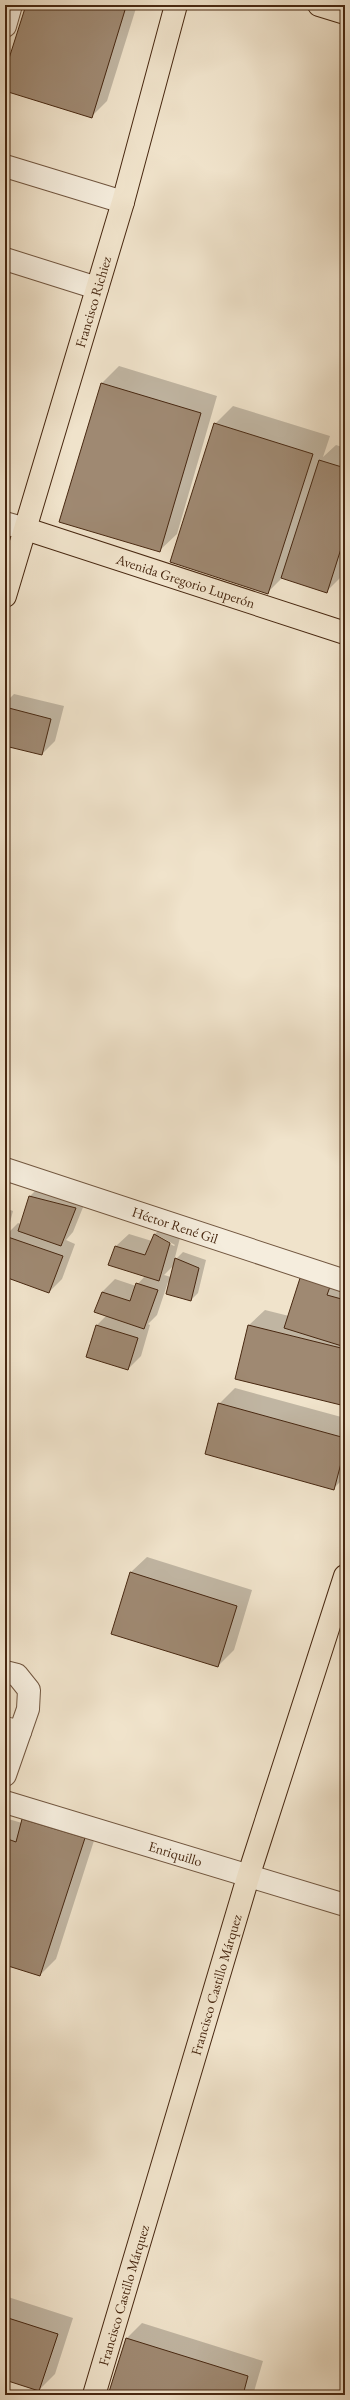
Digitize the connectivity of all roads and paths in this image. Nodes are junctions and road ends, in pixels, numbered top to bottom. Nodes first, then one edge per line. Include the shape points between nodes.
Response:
1 (11, 5) edge
2 (176, 5) edge
3 (319, 5) edge
4 (345, 13) edge
5 (5, 26) edge
6 (5, 166) edge
7 (123, 202) junction
8 (5, 259) edge
9 (97, 288) junction
10 (5, 523) edge
11 (26, 529) junction
12 (5, 596) edge
13 (345, 633) edge
14 (5, 1170) edge
15 (345, 1281) edge
16 (345, 1576) edge
17 (5, 1672) edge
18 (13, 1730) edge
19 (5, 1775) edge
20 (5, 1802) edge
21 (249, 1874) junction
22 (345, 1906) edge
23 (94, 2395) edge

1 - 5 street
2 - 7 main road, Francisco Richiez
3 - 4 main road
6 - 7 street
7 - 9 main road, Francisco Richiez
8 - 9 street
9 - 11 main road, Francisco Richiez
10 - 11 street
11 - 12 main road, Francisco Richiez
11 - 13 main road, Avenida Gregorio Luperón
14 - 15 street, Héctor René Gil
16 - 21 main road, Francisco Castillo Márquez
17 - 18 street via 17,1675 29,1690 28,1708
18 - 19 street
20 - 21 street, Enriquillo
21 - 22 street, Enriquillo
21 - 23 main road, Francisco Castillo Márquez

